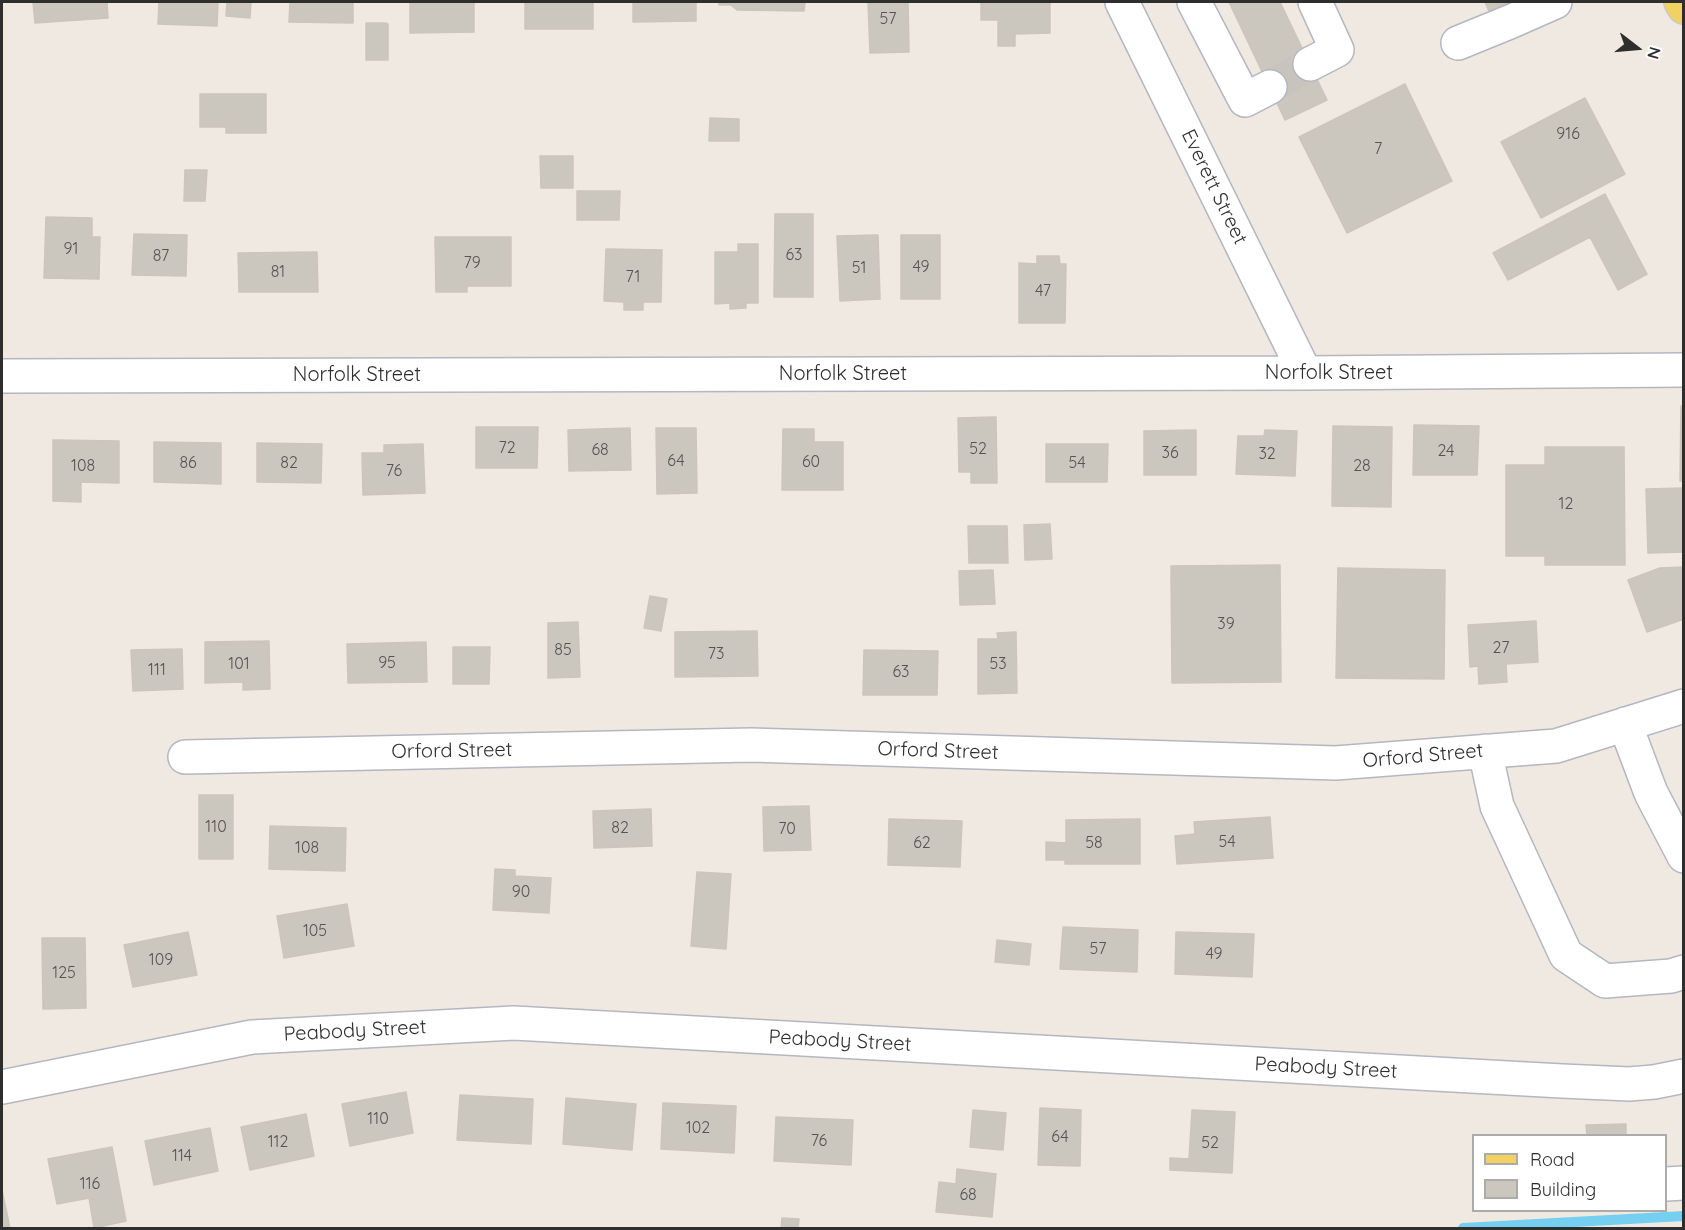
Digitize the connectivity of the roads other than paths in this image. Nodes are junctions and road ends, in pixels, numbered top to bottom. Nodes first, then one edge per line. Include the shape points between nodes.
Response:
1 (1122, 2) edge
2 (1194, 2) edge
3 (1315, 2) edge
4 (1555, 2) edge
5 (1682, 2) edge
6 (1683, 7) edge
7 (1458, 43) dead end
8 (1324, 57) dead end
9 (1258, 94) dead end
10 (1683, 370) edge
11 (1305, 373) junction
12 (2, 376) edge
13 (1683, 706) edge
14 (1625, 724) junction
15 (1485, 751) junction
16 (185, 756) dead end
17 (1683, 856) edge
18 (1683, 972) edge
19 (1683, 1076) edge
20 (2, 1087) edge
21 (1683, 1183) edge
22 (1667, 1184) edge

1 - 11 street, Everett Street
2 - 9 street
3 - 8 street
4 - 7 street
5 - 6 main road
10 - 11 street, Norfolk Street
11 - 12 street, Norfolk Street
13 - 14 street, Orford Street
14 - 15 street, Orford Street via 1556,746
14 - 17 street via 1651,794
15 - 16 street, Orford Street via 1336,764 751,745
15 - 18 street via 1497,806 1566,955 1605,981
19 - 20 street, Peabody Street via 1629,1084 1562,1082 514,1023 252,1037
21 - 22 street

